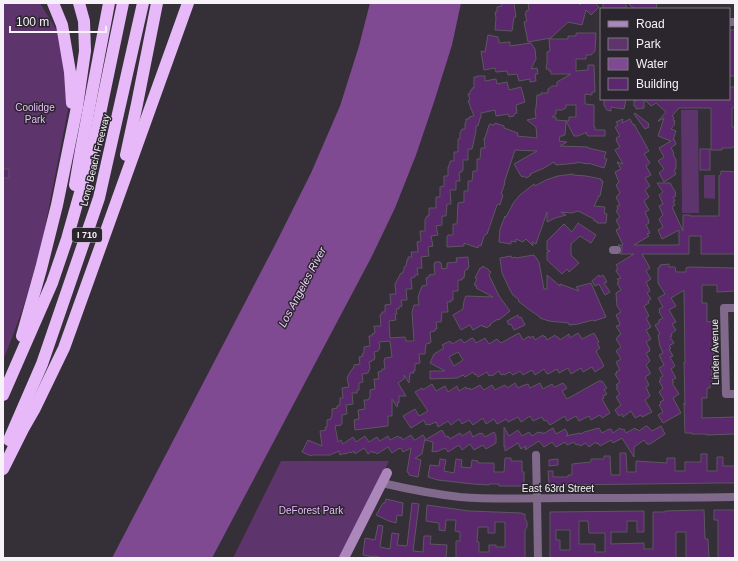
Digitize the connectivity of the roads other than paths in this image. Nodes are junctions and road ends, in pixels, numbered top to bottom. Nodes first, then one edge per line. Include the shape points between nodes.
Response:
1 (53, 3) edge
2 (109, 3) edge
3 (123, 3) edge
4 (143, 3) edge
5 (157, 3) edge
6 (188, 3) edge
7 (79, 4) edge
8 (70, 141) junction
9 (111, 214) junction
10 (67, 239) junction
11 (735, 308) edge
12 (3, 390) edge
13 (735, 394) edge
14 (3, 395) edge
15 (3, 452) edge
16 (536, 455) dead end
17 (3, 468) edge
18 (387, 473) dead end
19 (382, 483) junction
20 (735, 497) edge
21 (537, 498) junction
22 (344, 558) edge
23 (538, 558) edge

1 - 8 highway via 62,25 70,72 73,106
2 - 10 highway
3 - 10 highway, Long Beach Freeway / I 710 via 92,147
4 - 15 highway, Long Beach Freeway / I 710 via 100,198 42,364
5 - 9 highway via 125,161
6 - 9 highway
7 - 8 highway via 84,20 85,51
8 - 12 highway via 41,269 23,334
9 - 17 highway via 64,348
10 - 14 highway, Long Beach Freeway / I 710 via 52,283
11 - 13 street, Linden Avenue via 724,308 726,394
16 - 21 street
18 - 19 street
19 - 21 street, East 63rd Street via 460,497
19 - 22 street
20 - 21 street, East 63rd Street
21 - 23 street

